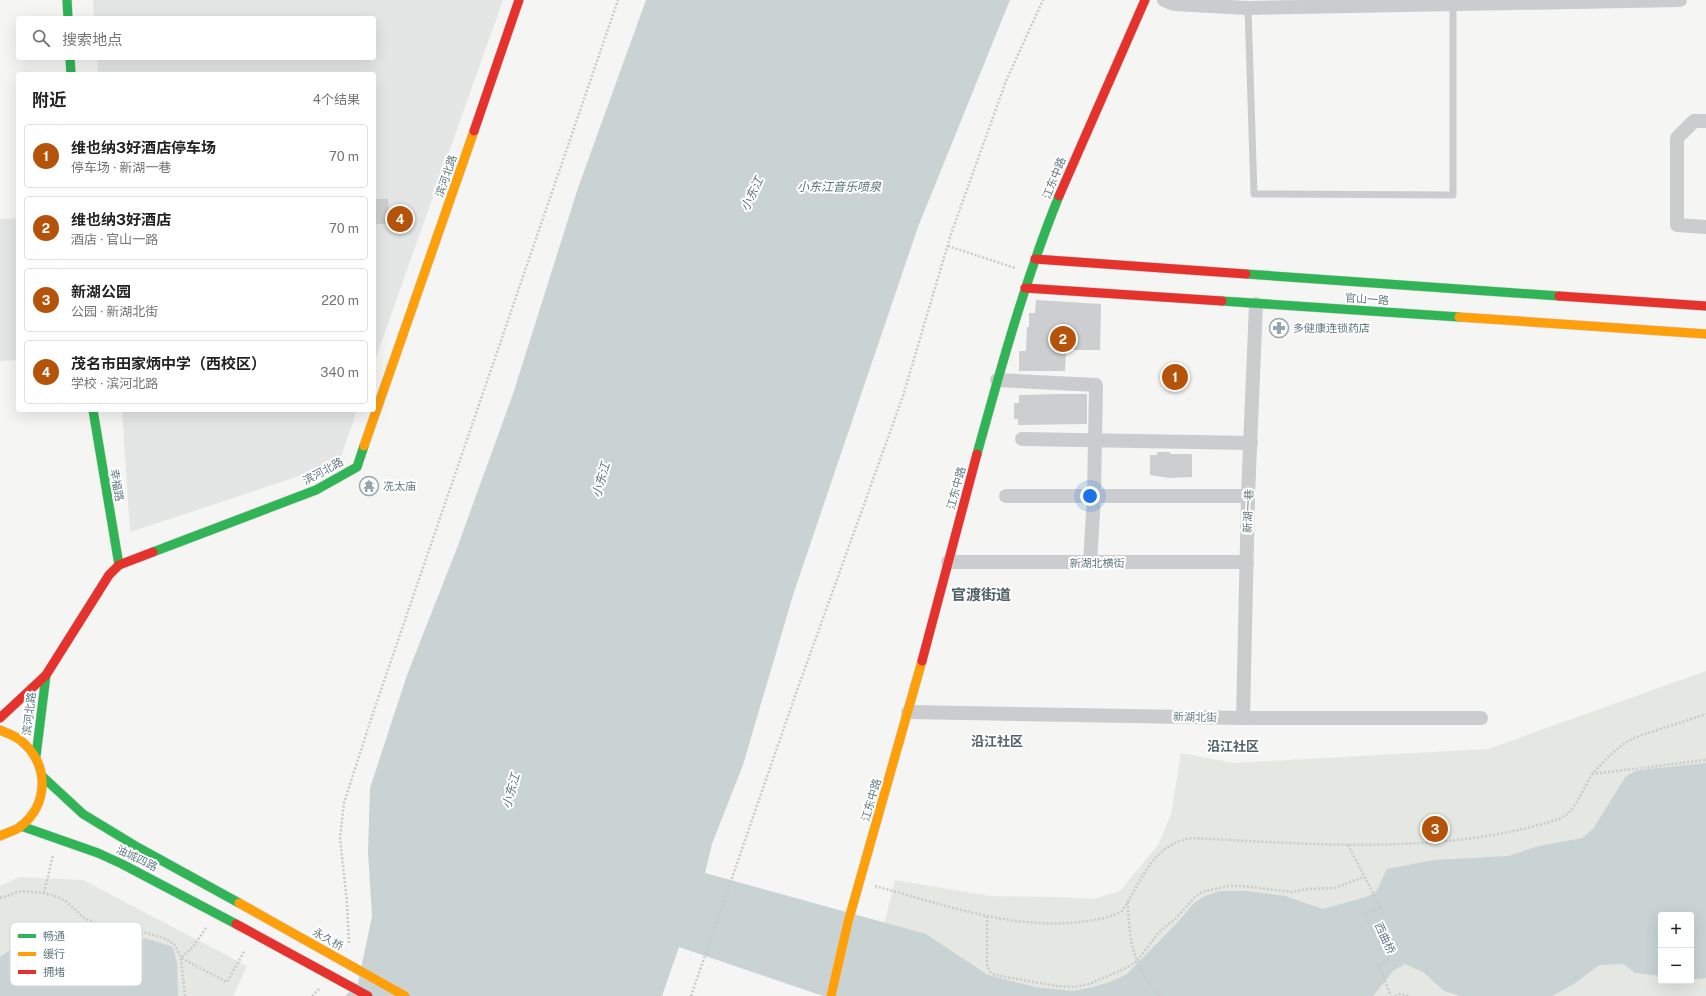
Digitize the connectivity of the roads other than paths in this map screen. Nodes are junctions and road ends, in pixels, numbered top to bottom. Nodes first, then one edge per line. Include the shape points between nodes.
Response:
1 (67, 0) edge
2 (519, 0) edge
3 (1145, 0) edge
4 (1164, 0) edge
5 (1680, 0) edge
6 (1453, 4) junction
7 (1248, 8) junction
8 (68, 16) edge
9 (70, 60) edge
10 (71, 72) edge
11 (1706, 122) edge
12 (1706, 227) edge
13 (1035, 259) junction
14 (1025, 288) junction
15 (1256, 304) junction
16 (1706, 306) edge
17 (1706, 334) edge
18 (997, 380) junction
19 (93, 412) edge
20 (1022, 439) dead end
21 (1095, 440) junction
22 (1251, 442) junction
23 (1006, 496) dead end
24 (1094, 496) junction
25 (1248, 496) junction
26 (948, 562) junction
27 (1247, 562) junction
28 (1090, 563) junction
29 (119, 565) junction
30 (46, 674) junction
31 (908, 712) junction
32 (0, 718) edge
33 (1243, 718) junction
34 (1481, 718) dead end
35 (0, 730) edge
36 (36, 756) junction
37 (43, 777) junction
38 (21, 826) junction
39 (0, 836) edge
40 (239, 903) joint
41 (368, 996) edge
42 (405, 996) edge
43 (831, 996) edge

1 - 8 main road
2 - 29 main road, 滨河北路 via 357,467 316,490
3 - 13 main road, 江东中路 via 1087,128
4 - 7 street via 1174,4
5 - 6 street
6 - 7 street
6 - 7 lane via 1453,195 1254,194
9 - 10 main road
11 - 12 street via 1694,121 1677,138 1677,225
13 - 14 main road, 江东中路
13 - 16 main road, 官山一路 via 1133,270
14 - 15 main road, 官山一路 via 1132,292
14 - 18 main road, 江东中路
15 - 17 main road, 官山一路
15 - 22 street, 新湖一巷
18 - 21 street via 1096,385
18 - 26 main road, 江东中路
19 - 29 main road, 幸福路
20 - 21 street
21 - 22 street
21 - 24 street
22 - 25 street, 新湖一巷
23 - 24 street
24 - 25 street
24 - 28 street
25 - 27 street, 新湖一巷
26 - 28 street, 新湖北横街
26 - 31 main road, 江东中路
27 - 28 street, 新湖北横街
27 - 33 street, 新湖一巷
29 - 30 main road, 滨河北路 via 109,575
30 - 32 main road, 滨河北路
30 - 36 main road, 滨河北路
31 - 33 street, 新湖北街
31 - 43 main road, 江东中路
33 - 34 street, 新湖北街
35 - 36 main road via 21,739
36 - 37 main road
37 - 38 main road via 41,799 36,810
37 - 40 main road, 油城四路 via 83,814
38 - 39 main road
38 - 41 main road, 油城四路, bridge via 122,864
40 - 42 main road, 永久桥, bridge

